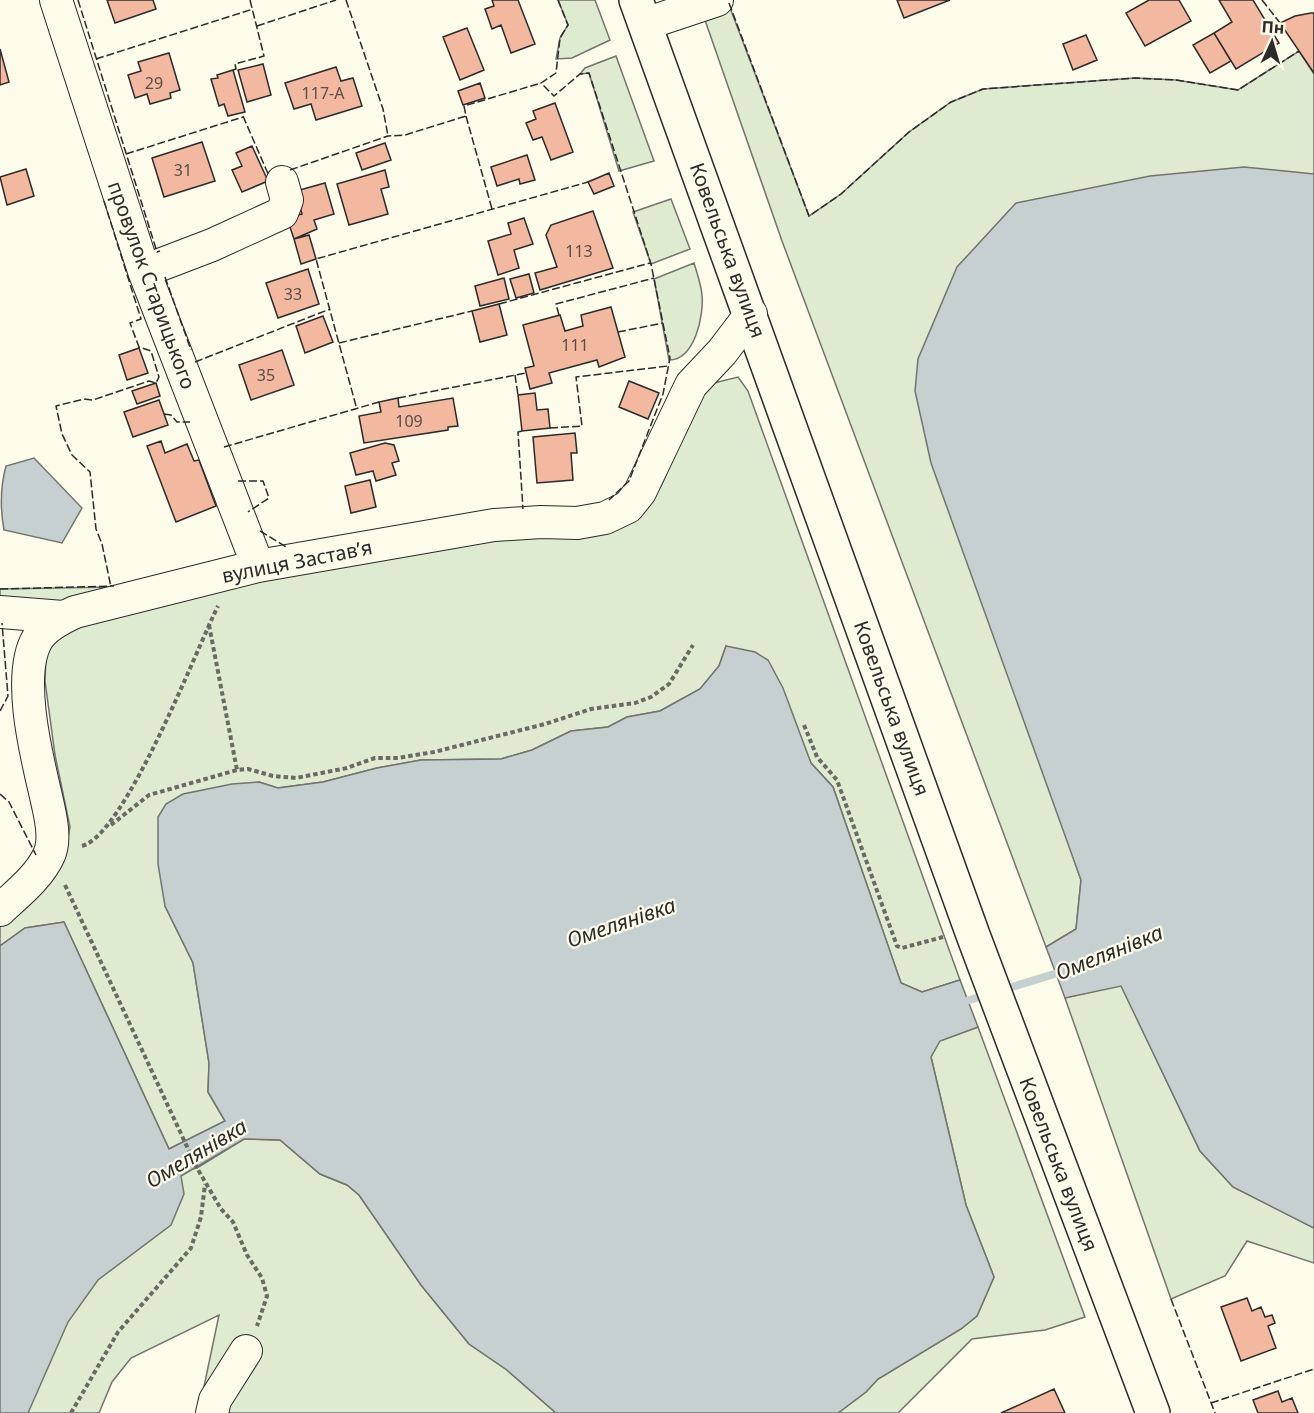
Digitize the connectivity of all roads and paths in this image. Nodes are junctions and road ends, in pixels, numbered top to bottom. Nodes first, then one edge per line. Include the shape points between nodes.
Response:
1 (56, 0) edge
2 (717, 0) edge
3 (641, 12) edge
4 (282, 182) dead end
5 (144, 271) junction
6 (751, 314) junction
7 (246, 570) junction
8 (0, 612) edge
9 (63, 617) junction
10 (209, 624) junction
11 (693, 645) dead end
12 (804, 725) dead end
13 (237, 770) junction
14 (108, 827) junction
15 (50, 854) junction
16 (0, 910) edge
17 (962, 935) junction
18 (205, 1184) junction
19 (246, 1351) joint
20 (71, 1413) edge
21 (212, 1413) edge
22 (1153, 1413) edge

1 - 5 street, провулок Старицького
2 - 3 street
3 - 6 main road, Ковельська вулиця
4 - 5 street via 287,200 282,213
5 - 7 street, провулок Старицького
6 - 7 street, вулиця Заставʼя via 691,385 640,492 628,507 605,518 577,523 494,525
6 - 17 main road, Ковельська вулиця
7 - 9 street, вулиця Заставʼя
7 - 10 path
8 - 9 street
9 - 15 street, вулиця Заставʼя via 38,638 29,668 30,705 52,830
10 - 13 path
10 - 14 path via 168,717
11 - 13 path via 669,684 635,703 591,709 434,752 375,758 296,778
12 - 17 path via 817,757 837,780 897,946
13 - 14 path via 149,795
14 - 15 path via 92,844
15 - 16 street via 25,887
15 - 18 path
17 - 22 main road, Ковельська вулиця via 1016,1049
18 - 19 path via 233,1222 267,1296
18 - 20 path via 192,1248 118,1332
19 - 21 street via 214,1400

